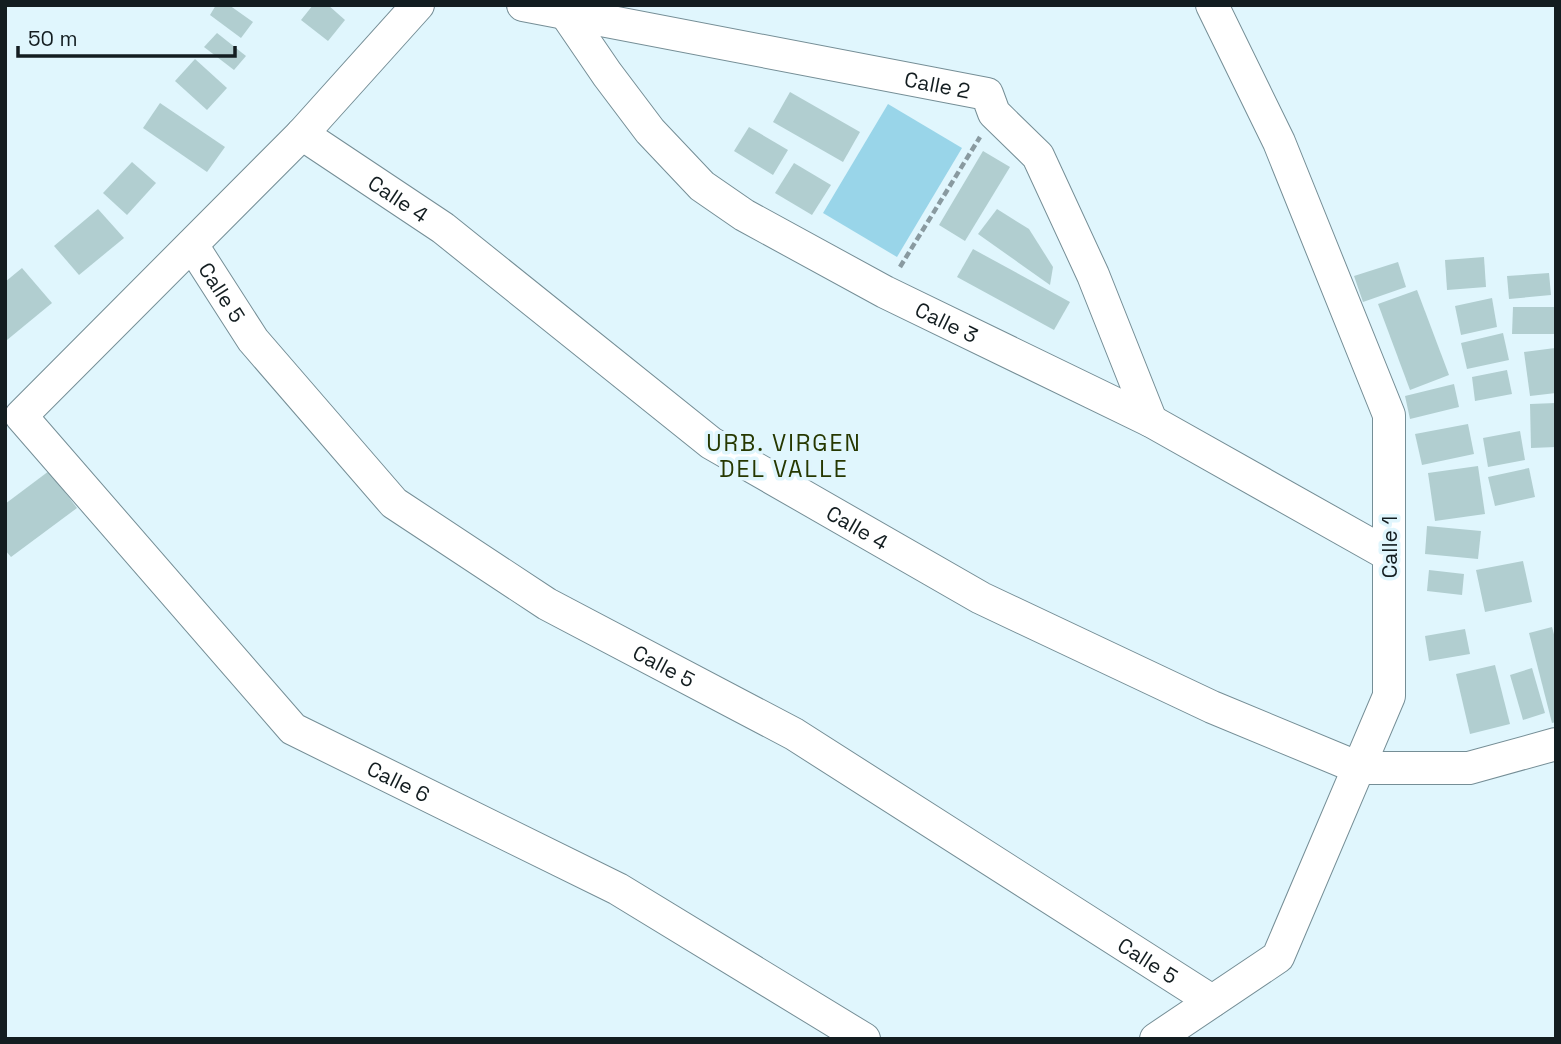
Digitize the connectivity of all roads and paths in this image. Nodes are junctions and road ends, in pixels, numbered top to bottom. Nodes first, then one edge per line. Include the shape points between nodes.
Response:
1 (418, 5) edge
2 (523, 5) edge
3 (1212, 5) edge
4 (566, 13) junction
5 (994, 113) junction
6 (302, 134) junction
7 (192, 245) junction
8 (885, 292) junction
9 (1151, 421) junction
10 (1389, 555) junction
11 (1556, 744) edge
12 (1359, 768) junction
13 (1212, 1001) junction
14 (864, 1039) edge
15 (1156, 1039) edge

1 - 6 street
2 - 4 street, Calle 2
3 - 10 street, Calle 1 via 1279,142 1389,415
4 - 5 street, Calle 2 via 987,94
4 - 8 street, Calle 3 via 650,131 702,186 744,215
5 - 8 path
5 - 9 street, Calle 2 via 1038,156 1093,275
6 - 7 street
6 - 12 street, Calle 4 via 443,228 711,443 981,598 1212,708
7 - 13 street, Calle 5 via 253,340 394,503 547,604 794,734
7 - 14 street, Calle 6 via 21,416 293,729 618,889
8 - 9 street, Calle 3
9 - 10 street, Calle 3
10 - 12 street, Calle 1 via 1389,695
11 - 12 street via 1469,768
12 - 13 street, Calle 1 via 1278,957
13 - 15 street, Calle 1

